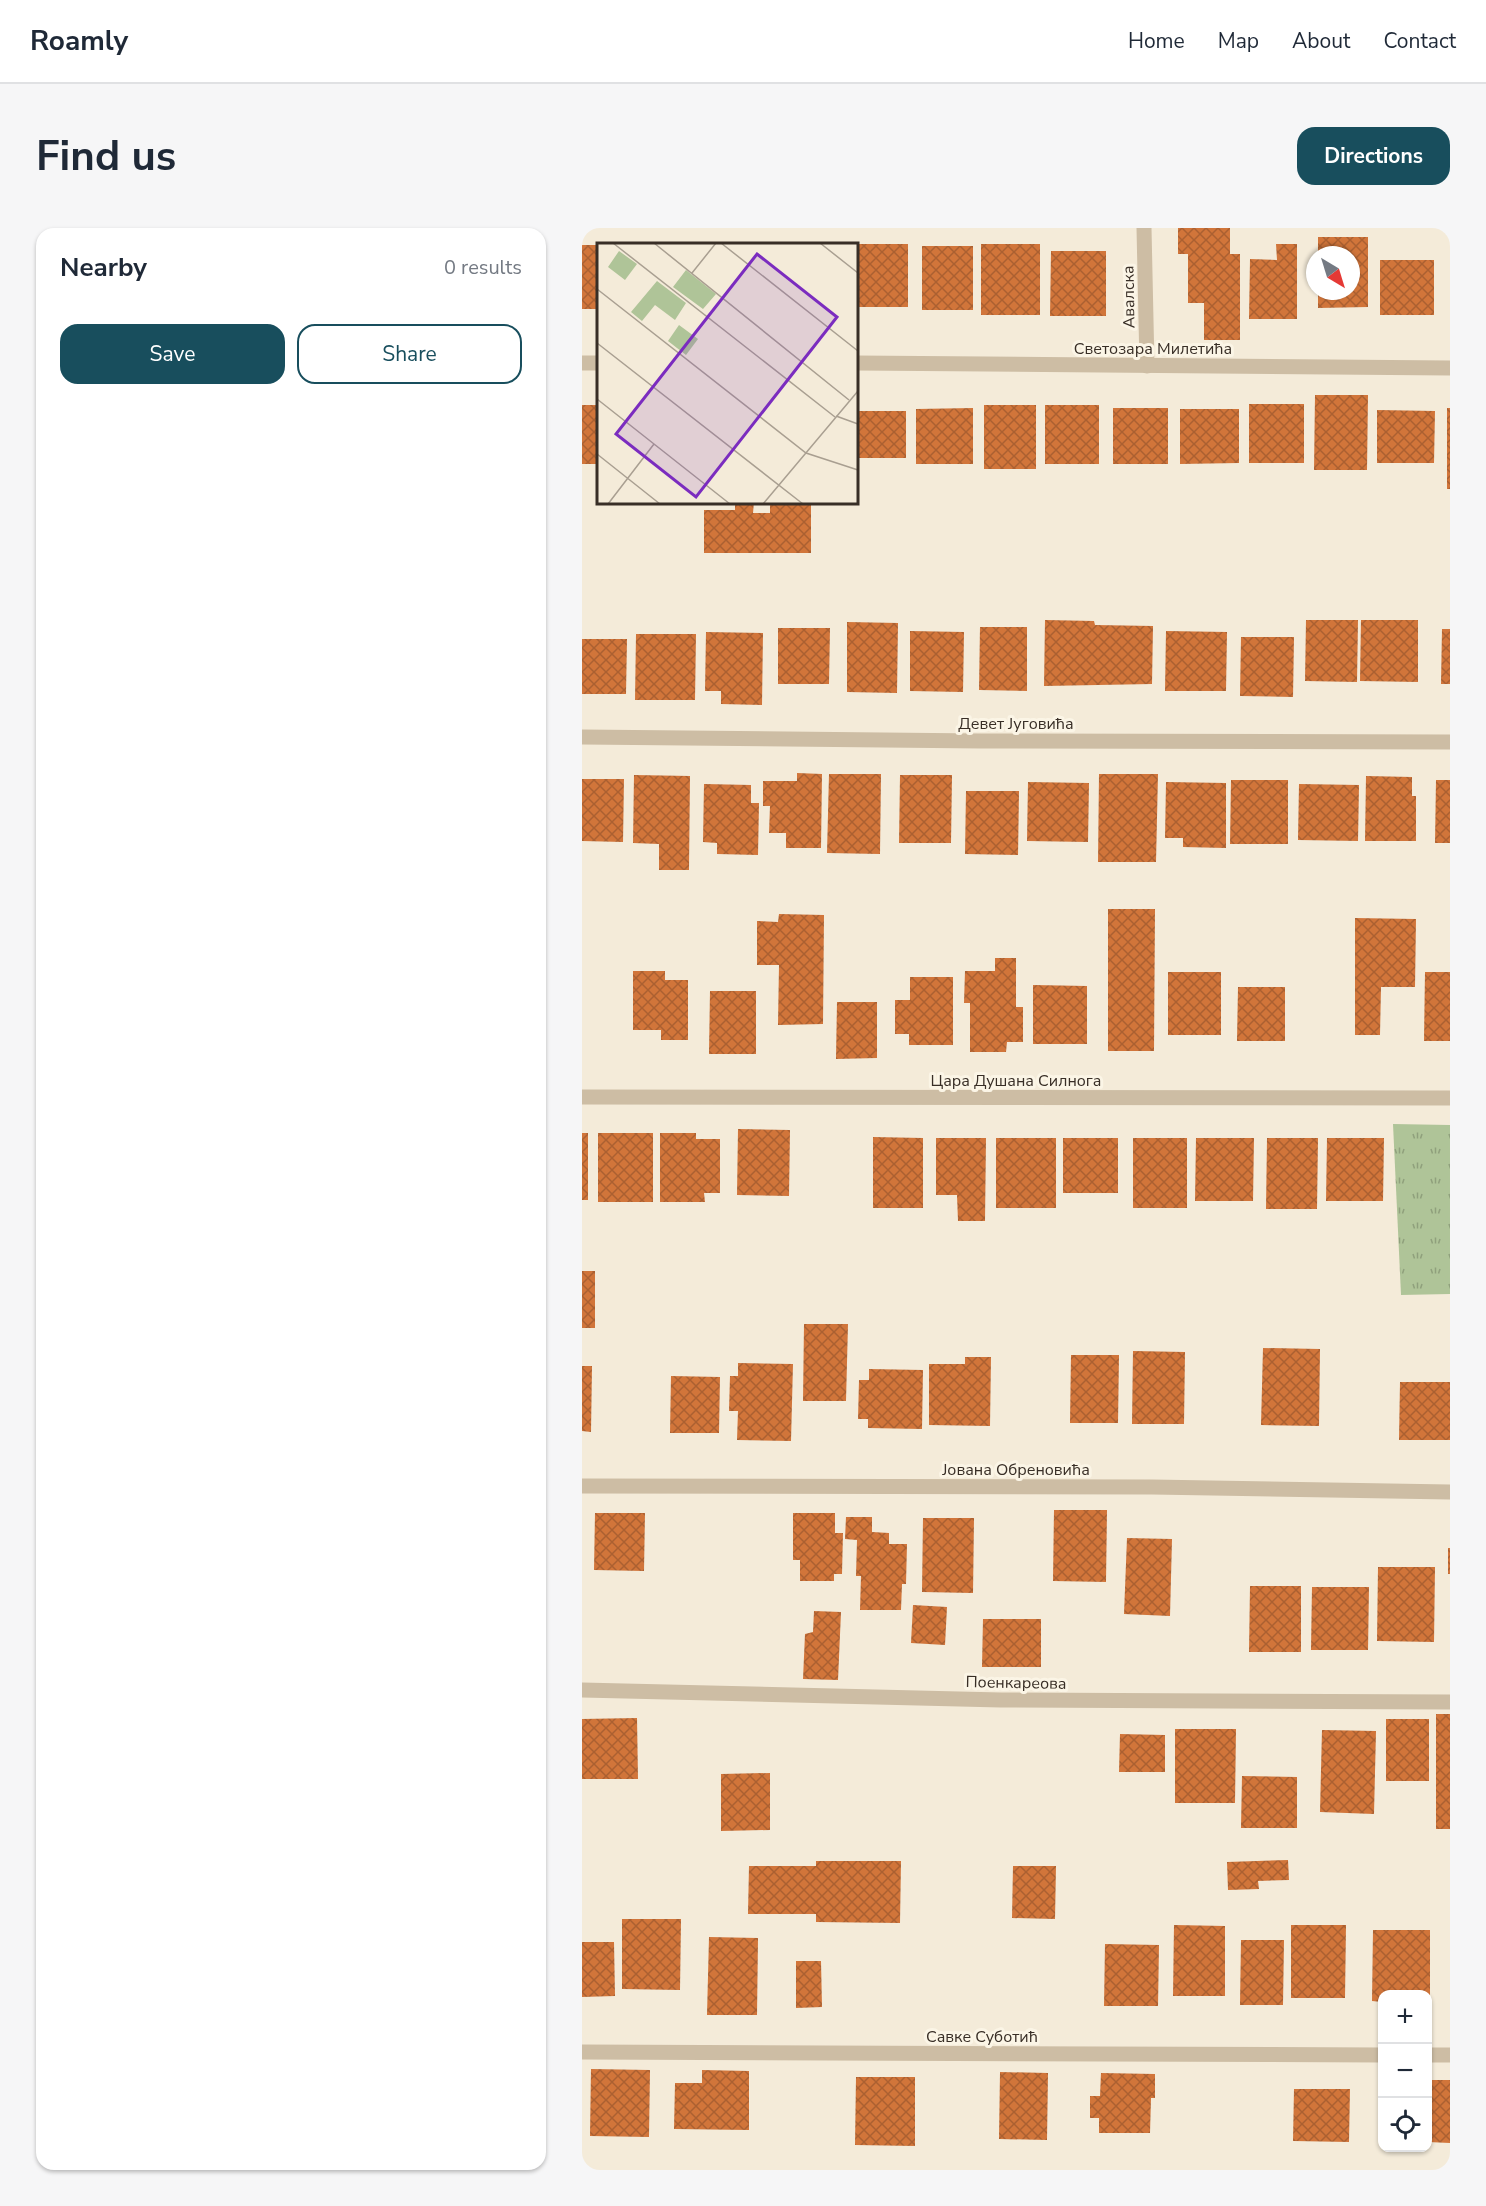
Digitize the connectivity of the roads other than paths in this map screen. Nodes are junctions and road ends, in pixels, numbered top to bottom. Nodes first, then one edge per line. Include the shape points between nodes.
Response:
1 (1144, 228) edge
2 (858, 363) edge
3 (1147, 366) junction
4 (1450, 368) edge
5 (582, 737) edge
6 (1450, 742) edge
7 (582, 1098) edge
8 (1450, 1098) edge
9 (582, 1486) edge
10 (1450, 1492) edge
11 (582, 1690) edge
12 (1450, 1702) edge
13 (582, 2052) edge
14 (1378, 2055) edge
15 (1432, 2055) edge
16 (1450, 2055) edge

1 - 3 street, Авалска
2 - 3 street, Светозара Милетића
3 - 4 street, Светозара Милетића
5 - 6 street, Девет Југовића
7 - 8 street, Цара Душана Силнога
9 - 10 street, Јована Обреновића
11 - 12 street, Поенкареова via 1001,1700
13 - 14 street, Савке Суботић
15 - 16 street

